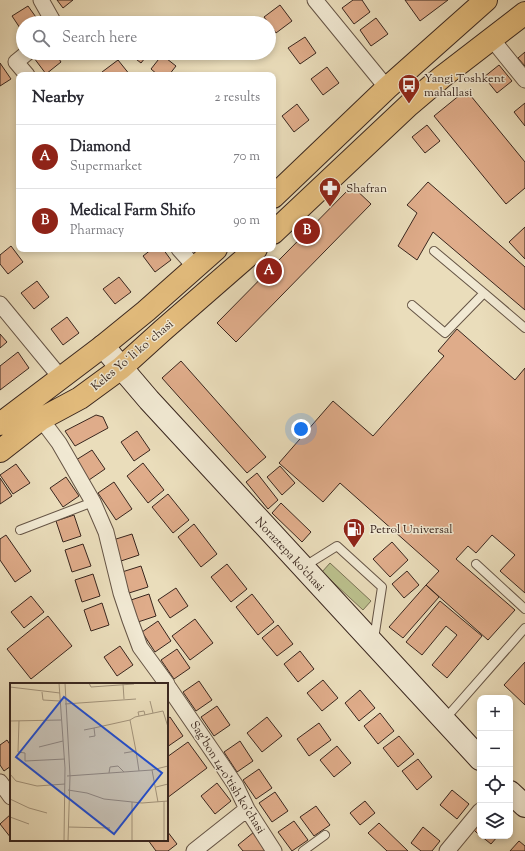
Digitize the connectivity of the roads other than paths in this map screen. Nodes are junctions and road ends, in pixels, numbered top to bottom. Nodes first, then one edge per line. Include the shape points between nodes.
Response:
1 (41, 0) edge
2 (315, 0) edge
3 (486, 0) edge
4 (525, 13) edge
5 (50, 16) edge
6 (491, 38) junction
7 (18, 60) edge
8 (24, 72) edge
9 (525, 80) edge
10 (387, 88) junction
11 (277, 187) edge
12 (276, 230) edge
13 (434, 251) dead end
14 (182, 252) edge
15 (213, 252) edge
16 (253, 252) edge
17 (196, 268) junction
18 (484, 293) junction
19 (0, 304) edge
20 (412, 305) dead end
21 (525, 328) edge
22 (103, 346) junction
23 (121, 368) junction
24 (61, 378) junction
25 (41, 419) junction
26 (0, 424) edge
27 (0, 451) edge
28 (93, 502) junction
29 (20, 530) dead end
30 (476, 564) dead end
31 (303, 568) junction
32 (525, 609) edge
33 (525, 628) edge
34 (374, 644) junction
35 (166, 683) edge
36 (168, 685) edge
37 (444, 719) junction
38 (477, 756) edge
39 (0, 782) edge
40 (513, 795) edge
41 (10, 796) edge
42 (525, 806) edge
43 (247, 808) junction
44 (477, 815) edge
45 (325, 835) dead end
46 (194, 851) edge
47 (274, 851) edge
48 (303, 851) edge
49 (447, 851) edge

1 - 5 street
2 - 10 street
3 - 10 main road
4 - 6 main road
6 - 9 street
6 - 12 main road via 409,105
7 - 8 street via 16,62
10 - 11 main road
13 - 18 lane
14 - 17 street
15 - 17 main road, Keles Yoʻli koʻchasi
16 - 23 main road, Keles Yoʻli koʻchasi
17 - 22 main road, Keles Yoʻli koʻchasi
18 - 20 lane via 445,333
18 - 21 lane
19 - 24 street
22 - 23 main road, Noraztepa ko'chasi
22 - 24 main road, Keles Yoʻli koʻchasi
23 - 25 main road, Keles Yoʻli koʻchasi via 80,398
23 - 31 main road, Noraztepa ko'chasi
24 - 26 main road, Keles Yoʻli koʻchasi
25 - 27 main road, Keles Yoʻli koʻchasi
25 - 28 street, Sag'bon 14-o'tish ko'chasi via 59,443
28 - 29 lane
28 - 35 street, Sag'bon 14-o'tish ko'chasi via 106,532 121,593 140,647
30 - 32 lane
31 - 34 main road, Noraztepa ko'chasi
31 - 34 lane via 337,546 382,587
33 - 37 lane
34 - 37 main road, Noraztepa ko'chasi
36 - 43 street, Sag'bon 14-o'tish ko'chasi via 222,764
37 - 38 main road, Noraztepa ko'chasi
39 - 41 street
40 - 42 main road
43 - 46 street
43 - 47 street, Sag'bon 14-o'tish ko'chasi
44 - 49 street
45 - 48 lane

